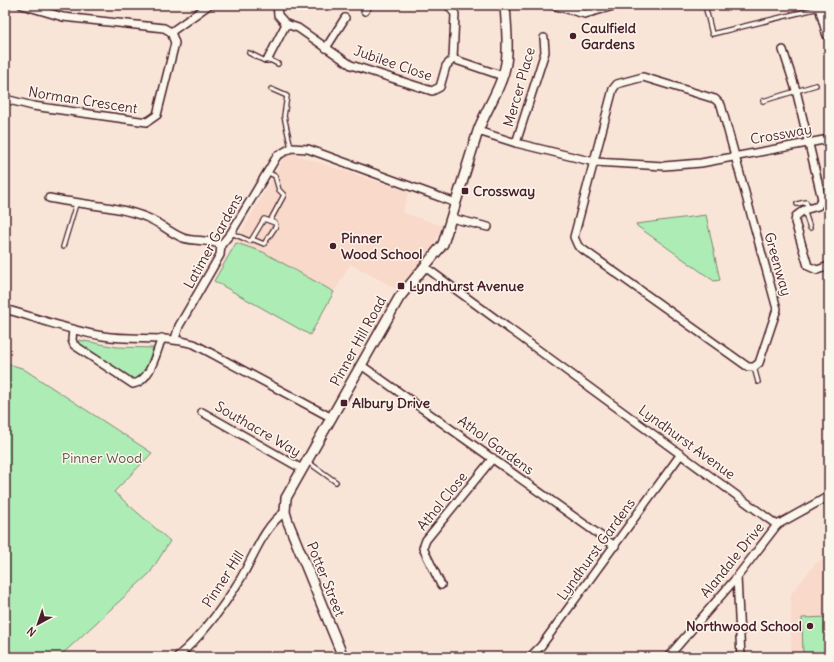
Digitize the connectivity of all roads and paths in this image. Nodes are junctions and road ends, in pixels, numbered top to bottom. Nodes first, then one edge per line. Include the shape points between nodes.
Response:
1 (22, 5) edge
2 (209, 5) edge
3 (277, 5) edge
4 (448, 5) edge
5 (505, 5) edge
6 (552, 5) edge
7 (617, 5) edge
8 (705, 5) edge
9 (822, 6) edge
10 (345, 18) dead end
11 (286, 24) junction
12 (171, 32) junction
13 (829, 34) edge
14 (544, 38) dead end
15 (326, 48) junction
16 (783, 50) dead end
17 (249, 53) dead end
18 (453, 58) junction
19 (268, 59) junction
20 (278, 64) dead end
21 (503, 76) junction
22 (816, 85) dead end
23 (271, 89) dead end
24 (796, 90) junction
25 (5, 100) edge
26 (763, 101) dead end
27 (478, 131) junction
28 (829, 139) edge
29 (516, 143) junction
30 (809, 143) junction
31 (291, 148) junction
32 (734, 156) junction
33 (594, 162) junction
34 (267, 172) junction
35 (49, 198) dead end
36 (822, 199) junction
37 (456, 203) junction
38 (76, 204) junction
39 (798, 204) dead end
40 (829, 205) edge
41 (806, 210) junction
42 (452, 218) junction
43 (270, 220) junction
44 (488, 227) dead end
45 (810, 228) dead end
46 (231, 233) junction
47 (252, 239) junction
48 (221, 245) junction
49 (63, 247) dead end
50 (829, 266) edge
51 (425, 267) junction
52 (5, 309) edge
53 (73, 329) junction
54 (162, 338) junction
55 (175, 339) junction
56 (361, 365) junction
57 (754, 367) junction
58 (758, 382) dead end
59 (202, 412) dead end
60 (332, 418) junction
61 (681, 454) junction
62 (493, 458) junction
63 (304, 465) junction
64 (336, 482) dead end
65 (829, 496) edge
66 (285, 512) junction
67 (777, 525) junction
68 (615, 546) junction
69 (736, 577) junction
70 (441, 585) dead end
71 (177, 657) edge
72 (343, 657) edge
73 (530, 657) edge
74 (668, 657) edge
75 (740, 657) edge

1 - 12 street via 63,17 164,28
2 - 12 street
3 - 11 street via 278,15
4 - 18 street via 455,14
5 - 21 street, Pinner Hill Road via 506,63
6 - 7 street via 585,14
8 - 9 lane via 712,34
9 - 13 main road
10 - 15 street
11 - 15 street, Jubilee Close via 298,28
11 - 19 street
12 - 25 street, Norman Crescent via 175,42 157,115 147,122
14 - 29 street, Mercer Place via 545,52
15 - 18 street, Jubilee Close via 351,65 432,92 440,87 446,66
16 - 24 street
17 - 19 lane via 265,61
18 - 21 street, Jubilee Close
19 - 20 lane
21 - 27 street, Pinner Hill Road
22 - 24 lane
23 - 31 lane via 287,96 284,116
24 - 26 lane
24 - 30 street
27 - 29 street, Crossway
27 - 37 street, Pinner Hill Road
28 - 30 street, Crossway
29 - 33 street, Crossway
30 - 32 street, Crossway
30 - 36 street
31 - 34 street, Latimer Gardens via 277,156
31 - 37 street via 308,149
32 - 33 street, Crossway via 701,163 664,166
32 - 33 street, Greenway via 721,105 715,99 643,76 617,84 613,89
32 - 57 street, Greenway via 777,309 759,363
33 - 57 street, Greenway via 574,237 578,246 748,366
34 - 43 lane via 275,176 279,190 284,196
34 - 46 street, Latimer Gardens
35 - 38 street
36 - 40 lane
36 - 41 street via 818,206
37 - 42 street, Pinner Hill Road
38 - 48 street via 124,210 149,218 183,238 213,241
38 - 49 lane
39 - 41 lane via 806,202
41 - 45 lane
41 - 50 street via 796,216 795,222 808,266 818,270
42 - 44 street
42 - 51 street, Pinner Hill Road via 443,244
43 - 47 lane via 264,219
43 - 47 lane via 276,226 266,243 262,244
46 - 47 lane via 250,241
46 - 48 street, Latimer Gardens
48 - 55 street, Latimer Gardens via 220,255 179,326
51 - 56 street, Pinner Hill Road via 399,298
51 - 61 street, Lyndhurst Avenue
52 - 53 street
53 - 54 street via 102,336
53 - 54 street via 74,345 133,384 146,376
54 - 55 street
55 - 60 street via 194,344 214,354
56 - 60 street, Pinner Hill Road
56 - 62 street, Athol Gardens
57 - 58 lane
59 - 63 street, Southacre Way
60 - 63 street, Pinner Hill Road
61 - 67 street, Lyndhurst Avenue
61 - 68 street, Lyndhurst Gardens
62 - 68 street, Athol Gardens
62 - 70 street, Athol Close via 426,540 423,548
63 - 64 lane
63 - 66 street, Pinner Hill Road via 286,498
65 - 67 street, Alandale Drive
66 - 71 street, Pinner Hill via 276,518 240,579 213,617 186,650
66 - 72 street, Potter Street
67 - 69 street, Alandale Drive
68 - 73 street, Lyndhurst Gardens via 541,646
69 - 74 street, Alandale Drive
69 - 75 street

